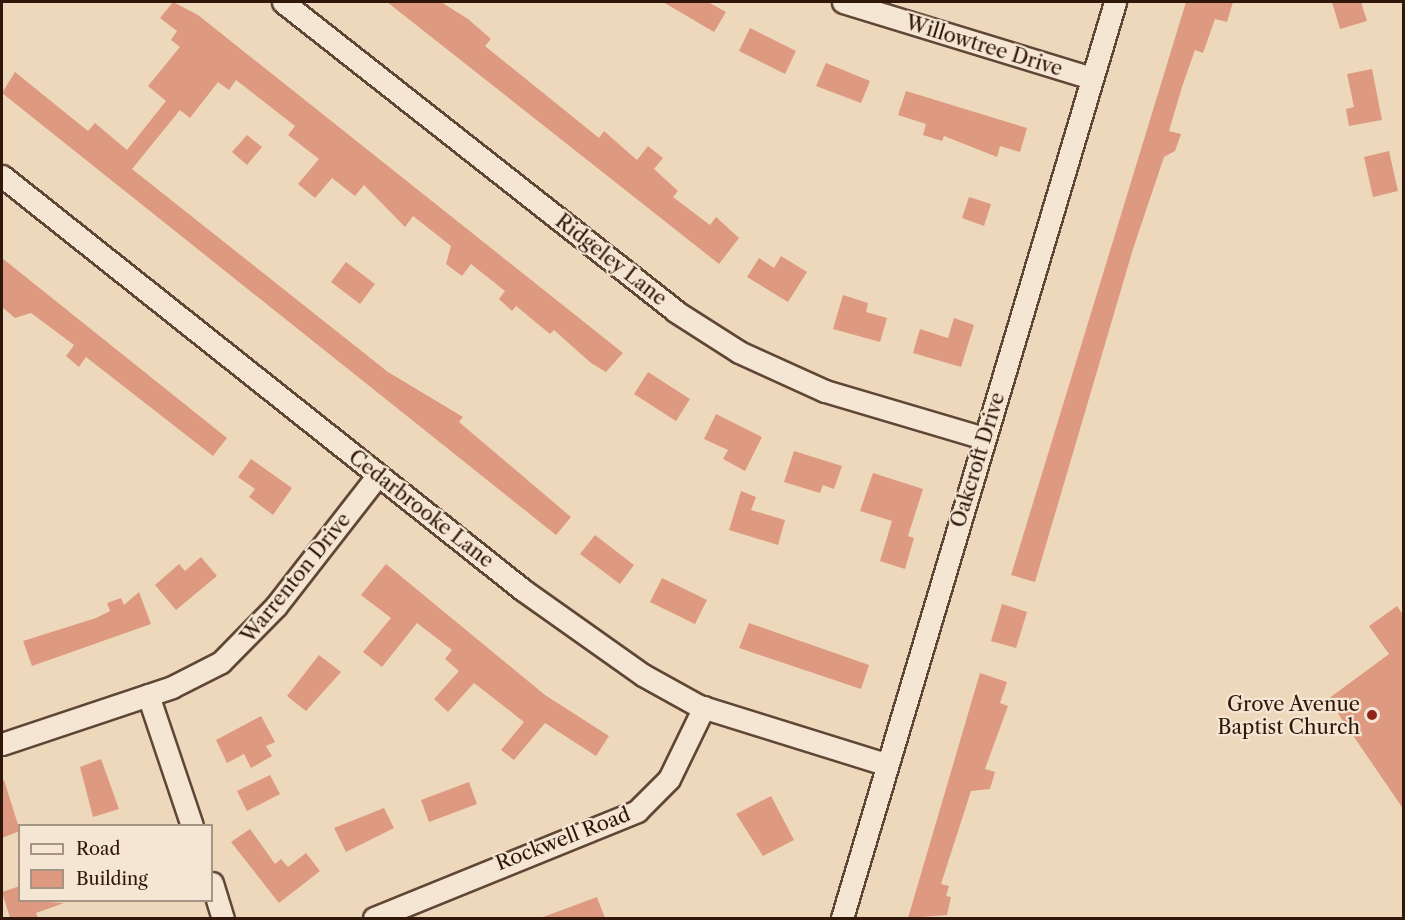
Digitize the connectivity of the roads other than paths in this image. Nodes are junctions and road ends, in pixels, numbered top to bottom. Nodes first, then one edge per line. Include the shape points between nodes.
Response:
1 (283, 2) edge
2 (843, 2) edge
3 (1115, 2) edge
4 (1092, 78) junction
5 (2, 176) edge
6 (984, 438) junction
7 (378, 476) junction
8 (148, 695) junction
9 (704, 707) junction
10 (2, 744) edge
11 (885, 764) junction
12 (192, 824) edge
13 (213, 886) edge
14 (224, 918) edge
15 (374, 918) edge
16 (842, 918) edge

1 - 6 street, Ridgeley Lane via 675,311 739,352 825,391
2 - 4 street, Willowtree Drive
3 - 4 street, Oakcroft Drive
4 - 6 street, Oakcroft Drive
5 - 7 street, Cedarbrooke Lane
6 - 11 street, Oakcroft Drive
7 - 8 street, Warrenton Drive via 241,646 221,662
7 - 9 street, Cedarbrooke Lane via 588,638
8 - 10 street, Warrenton Drive
8 - 12 street
9 - 11 street, Cedarbrooke Lane
9 - 15 street, Rockwell Road via 669,779 637,811
11 - 16 street, Oakcroft Drive
13 - 14 street

